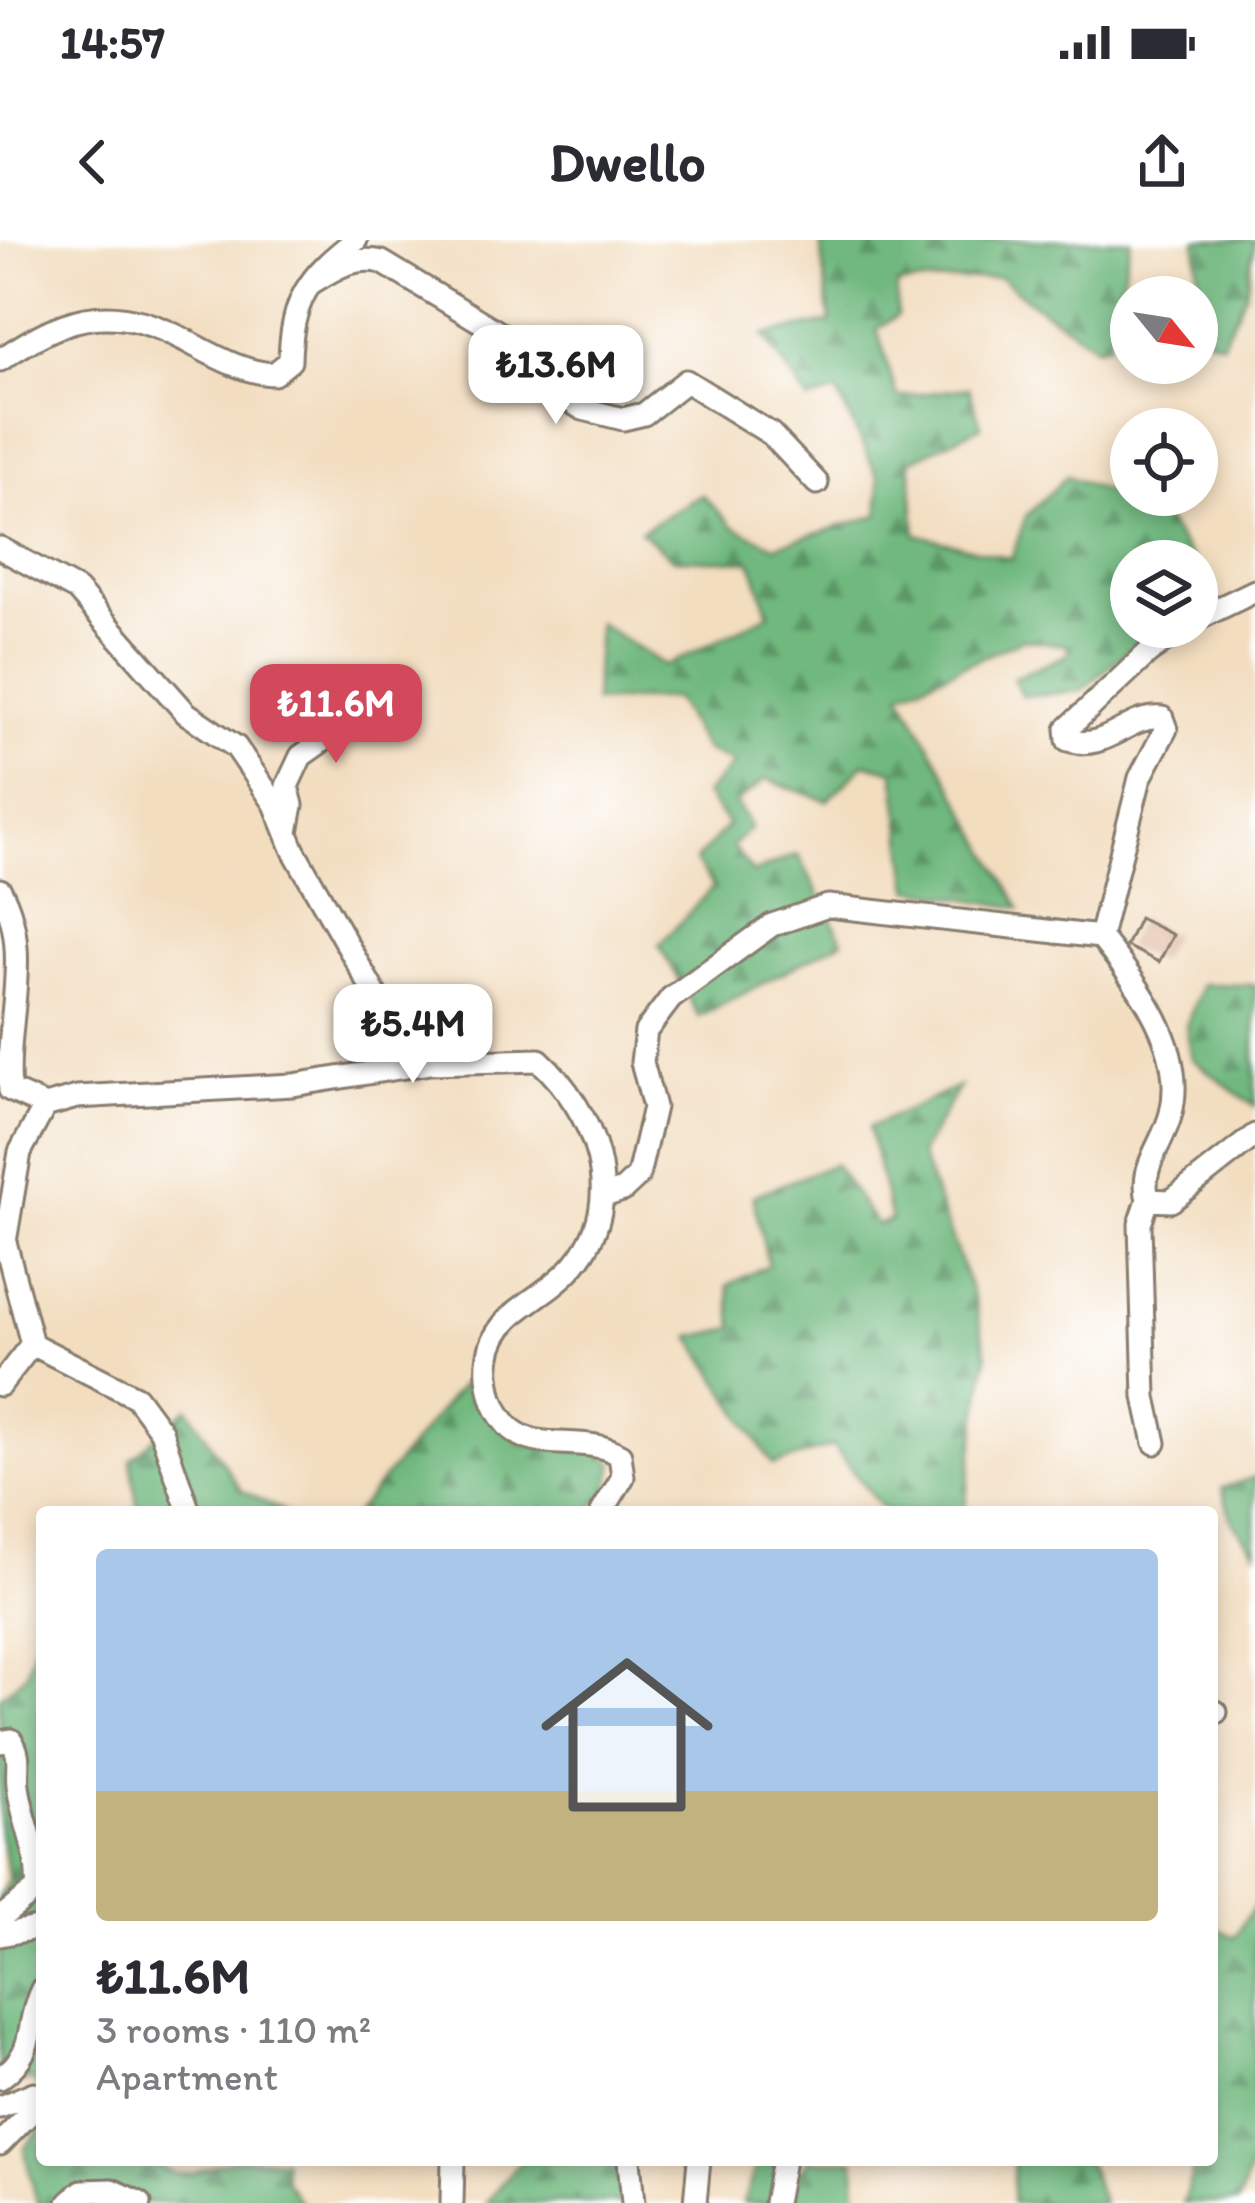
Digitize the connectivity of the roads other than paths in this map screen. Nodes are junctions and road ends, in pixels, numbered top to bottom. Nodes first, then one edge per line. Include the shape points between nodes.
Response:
1 (356, 240) edge
2 (311, 283) junction
3 (0, 360) edge
4 (817, 483) dead end
5 (0, 548) edge
6 (1255, 591) edge
7 (1218, 609) edge
8 (1154, 648) edge
9 (388, 696) dead end
10 (287, 833) junction
11 (0, 890) edge
12 (1100, 937) junction
13 (430, 1063) junction
14 (45, 1106) junction
15 (1255, 1135) edge
16 (604, 1196) junction
17 (1148, 1200) junction
18 (32, 1344) junction
19 (0, 1384) edge
20 (1155, 1443) dead end
21 (187, 1506) edge
22 (606, 1506) edge
23 (0, 1742) edge
24 (36, 1855) edge
25 (36, 1890) edge
26 (0, 1918) edge
27 (36, 1928) edge
28 (0, 1935) edge
29 (36, 2016) edge
30 (0, 2078) edge
31 (36, 2087) edge
32 (36, 2107) edge
33 (0, 2108) edge
34 (0, 2144) edge
35 (453, 2166) edge
36 (630, 2166) edge
37 (698, 2166) edge
38 (794, 2166) edge
39 (777, 2194) edge
40 (110, 2196) edge
41 (69, 2203) edge
42 (140, 2203) edge
43 (452, 2203) edge
44 (633, 2203) edge
45 (695, 2203) edge

1 - 2 street
2 - 3 street via 291,317 290,361 274,374 209,353 149,320 112,315 42,332
2 - 4 street via 342,264 382,262 514,342 559,395 605,417 644,414 686,381 771,434
5 - 10 street via 77,590 185,713 236,747
6 - 7 street
8 - 12 street via 1067,730 1068,740 1091,745 1148,716 1162,718 1166,729 1140,778
9 - 10 street via 301,756 287,786
10 - 13 street via 400,1038
11 - 14 street via 14,914 18,952 10,1090
12 - 16 street via 828,906 772,926 671,998 646,1031 642,1062 654,1107 638,1176
12 - 17 street via 1154,1016 1175,1075 1171,1114 1142,1178
13 - 14 street via 293,1085 77,1096
13 - 16 street via 538,1060 582,1109
14 - 18 street via 20,1152 5,1242
15 - 17 street via 1171,1201
16 - 22 street via 573,1267 500,1324 487,1361 490,1400 511,1429 534,1441 599,1442 620,1455 623,1477
17 - 20 street via 1141,1267 1145,1397
18 - 19 street
18 - 21 street via 136,1396 161,1431
23 - 24 street via 11,1740 20,1753 19,1796
25 - 26 street
27 - 28 street
29 - 30 street via 29,2048
31 - 33 street
32 - 34 street
35 - 43 street
36 - 44 street
37 - 45 street
38 - 39 street
40 - 41 street via 82,2192
40 - 42 street

